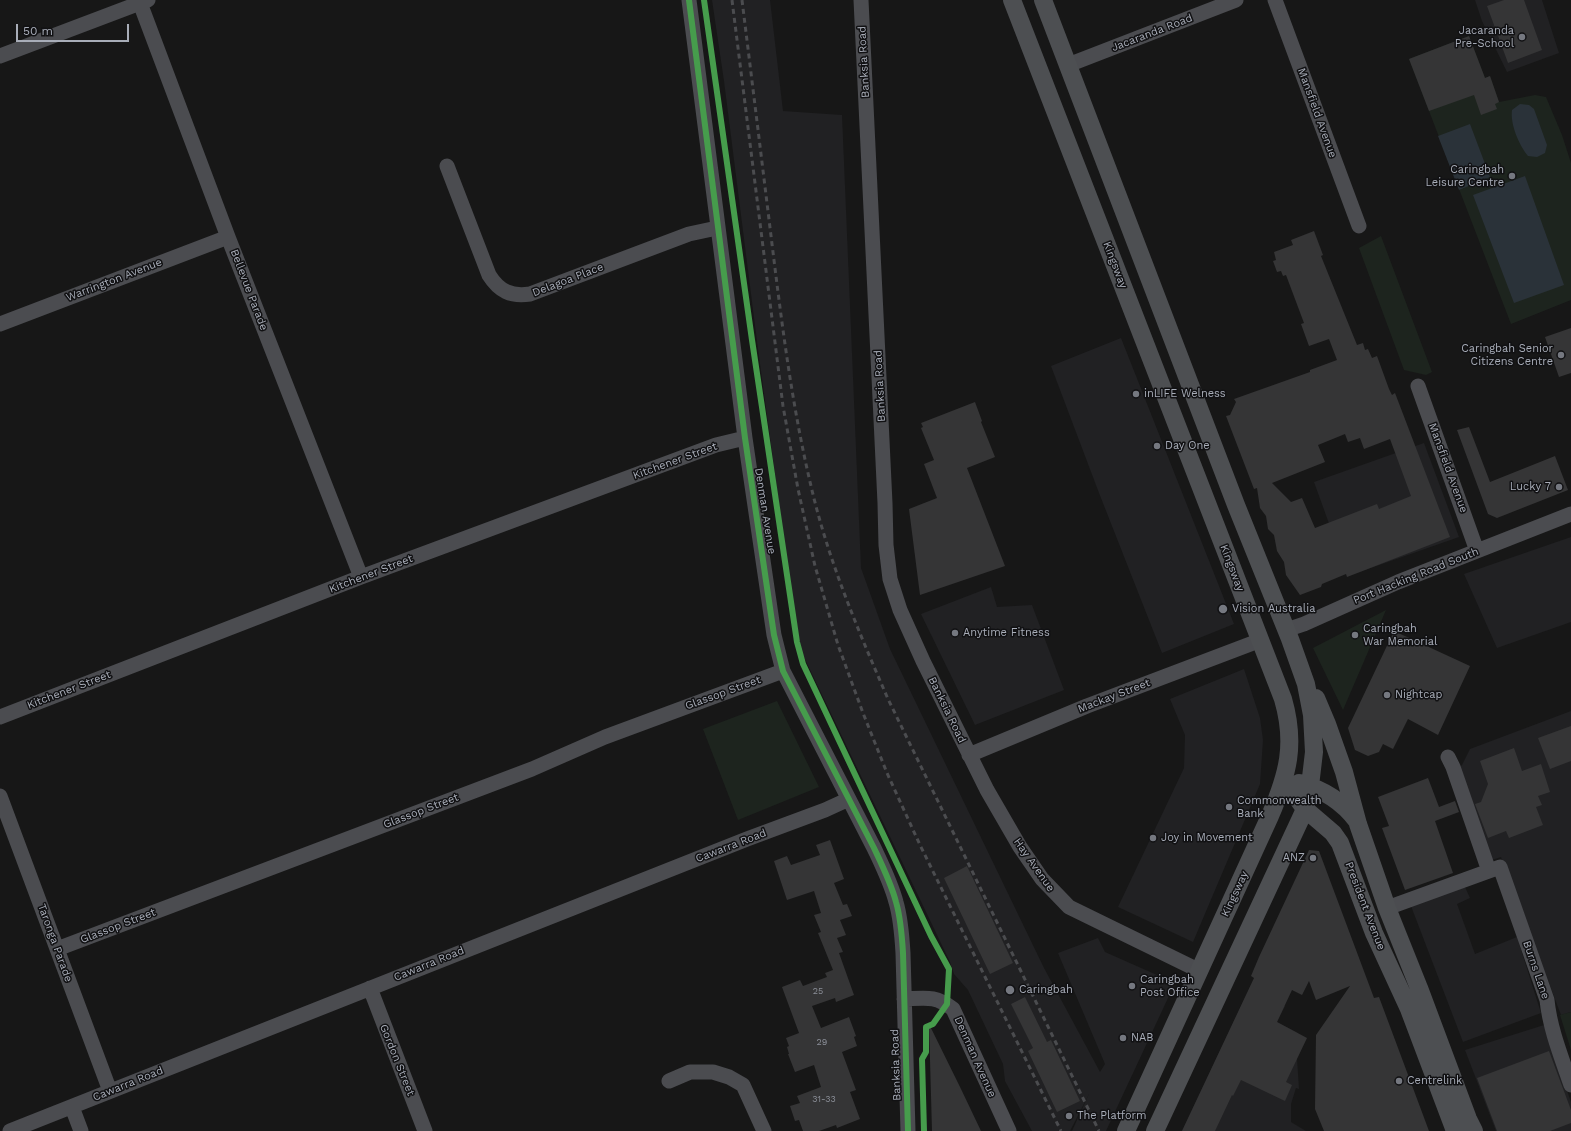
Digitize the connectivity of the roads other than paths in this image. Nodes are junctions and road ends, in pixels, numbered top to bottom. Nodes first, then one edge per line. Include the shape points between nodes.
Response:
1 (689, 0) edge
2 (861, 0) edge
3 (1012, 0) edge
4 (1043, 0) edge
5 (1236, 0) edge
6 (1275, 0) edge
7 (144, 1) edge
8 (0, 56) edge
9 (1068, 65) junction
10 (1042, 76) junction
11 (447, 166) dead end
12 (1359, 226) dead end
13 (717, 228) junction
14 (228, 237) junction
15 (0, 324) edge
16 (1418, 386) dead end
17 (744, 438) junction
18 (1571, 514) edge
19 (1477, 551) junction
20 (361, 577) junction
21 (1288, 635) junction
22 (1261, 640) junction
23 (783, 671) junction
24 (0, 717) edge
25 (969, 755) junction
26 (1448, 757) dead end
27 (1284, 779) junction
28 (1310, 786) junction
29 (0, 796) edge
30 (849, 800) junction
31 (1305, 809) junction
32 (1358, 824) junction
33 (1489, 871) junction
34 (1387, 908) junction
35 (1367, 914) junction
36 (58, 949) junction
37 (1200, 971) junction
38 (1225, 982) junction
39 (370, 988) junction
40 (904, 999) junction
41 (670, 1081) dead end
42 (1571, 1085) edge
43 (110, 1091) junction
44 (72, 1106) junction
45 (1128, 1128) edge
46 (10, 1131) edge
47 (81, 1131) edge
48 (425, 1131) edge
49 (764, 1131) edge
50 (908, 1131) edge
51 (1009, 1131) edge
52 (1155, 1131) edge
53 (1455, 1131) edge
54 (1474, 1131) edge

1 - 13 street, Denman Avenue
2 - 25 street, Banksia Road via 886,545 890,579 902,615
3 - 10 main road, Kingsway
4 - 9 main road
5 - 9 street, Jacaranda Road
6 - 12 street, Mansfield Avenue
7 - 8 street
7 - 14 street, Bellevue Parade
9 - 10 main road
9 - 21 main road
10 - 22 main road, Kingsway
11 - 13 street, Delagoa Place via 489,275 499,288 513,295 530,294 688,234
13 - 17 street, Denman Avenue
14 - 15 street, Warrington Avenue
14 - 20 street, Bellevue Parade
16 - 19 street, Mansfield Avenue
17 - 20 street, Kitchener Street via 716,445
17 - 23 street, Denman Avenue via 774,635
18 - 19 street, Port Hacking Road South
19 - 21 street, Port Hacking Road South via 1398,582 1304,624
20 - 24 street, Kitchener Street
21 - 22 main road, Port Hacking Road South
21 - 28 main road via 1306,684 1312,715 1314,752
21 - 32 main road, President Avenue via 1327,724 1351,794
22 - 25 street, Mackay Street via 1087,706
22 - 27 main road, Kingsway via 1288,715 1289,760
23 - 30 street, Denman Avenue
23 - 36 street, Glassop Street via 605,737 532,769
25 - 37 street, Hay Avenue via 1020,847 1054,893 1069,907
26 - 33 street
27 - 28 main road, President Avenue
27 - 31 main road, President Avenue
27 - 37 main road, Kingsway via 1270,816
28 - 31 main road
28 - 32 main road, President Avenue via 1343,805
29 - 36 street, Taronga Parade
30 - 39 street, Cawarra Road
30 - 40 street, Denman Avenue via 886,874 896,902 901,928
31 - 35 main road, President Avenue via 1337,837
31 - 38 main road
32 - 34 main road, President Avenue
33 - 34 street
33 - 42 street, Burns Lane via 1500,867 1547,1000 1555,1042
34 - 35 main road
34 - 54 main road, President Avenue
35 - 53 main road, President Avenue via 1409,1009
36 - 43 street, Taronga Parade
37 - 38 main road
37 - 45 main road, Kingsway
38 - 52 main road
39 - 43 street, Cawarra Road
39 - 48 street, Gordon Street
40 - 50 street, Banksia Road
40 - 51 street, Denman Avenue via 933,998 953,1009
41 - 49 street via 690,1072 713,1072 729,1077 743,1085
43 - 44 street, Cawarra Road
44 - 46 street, Cawarra Road
44 - 47 street

